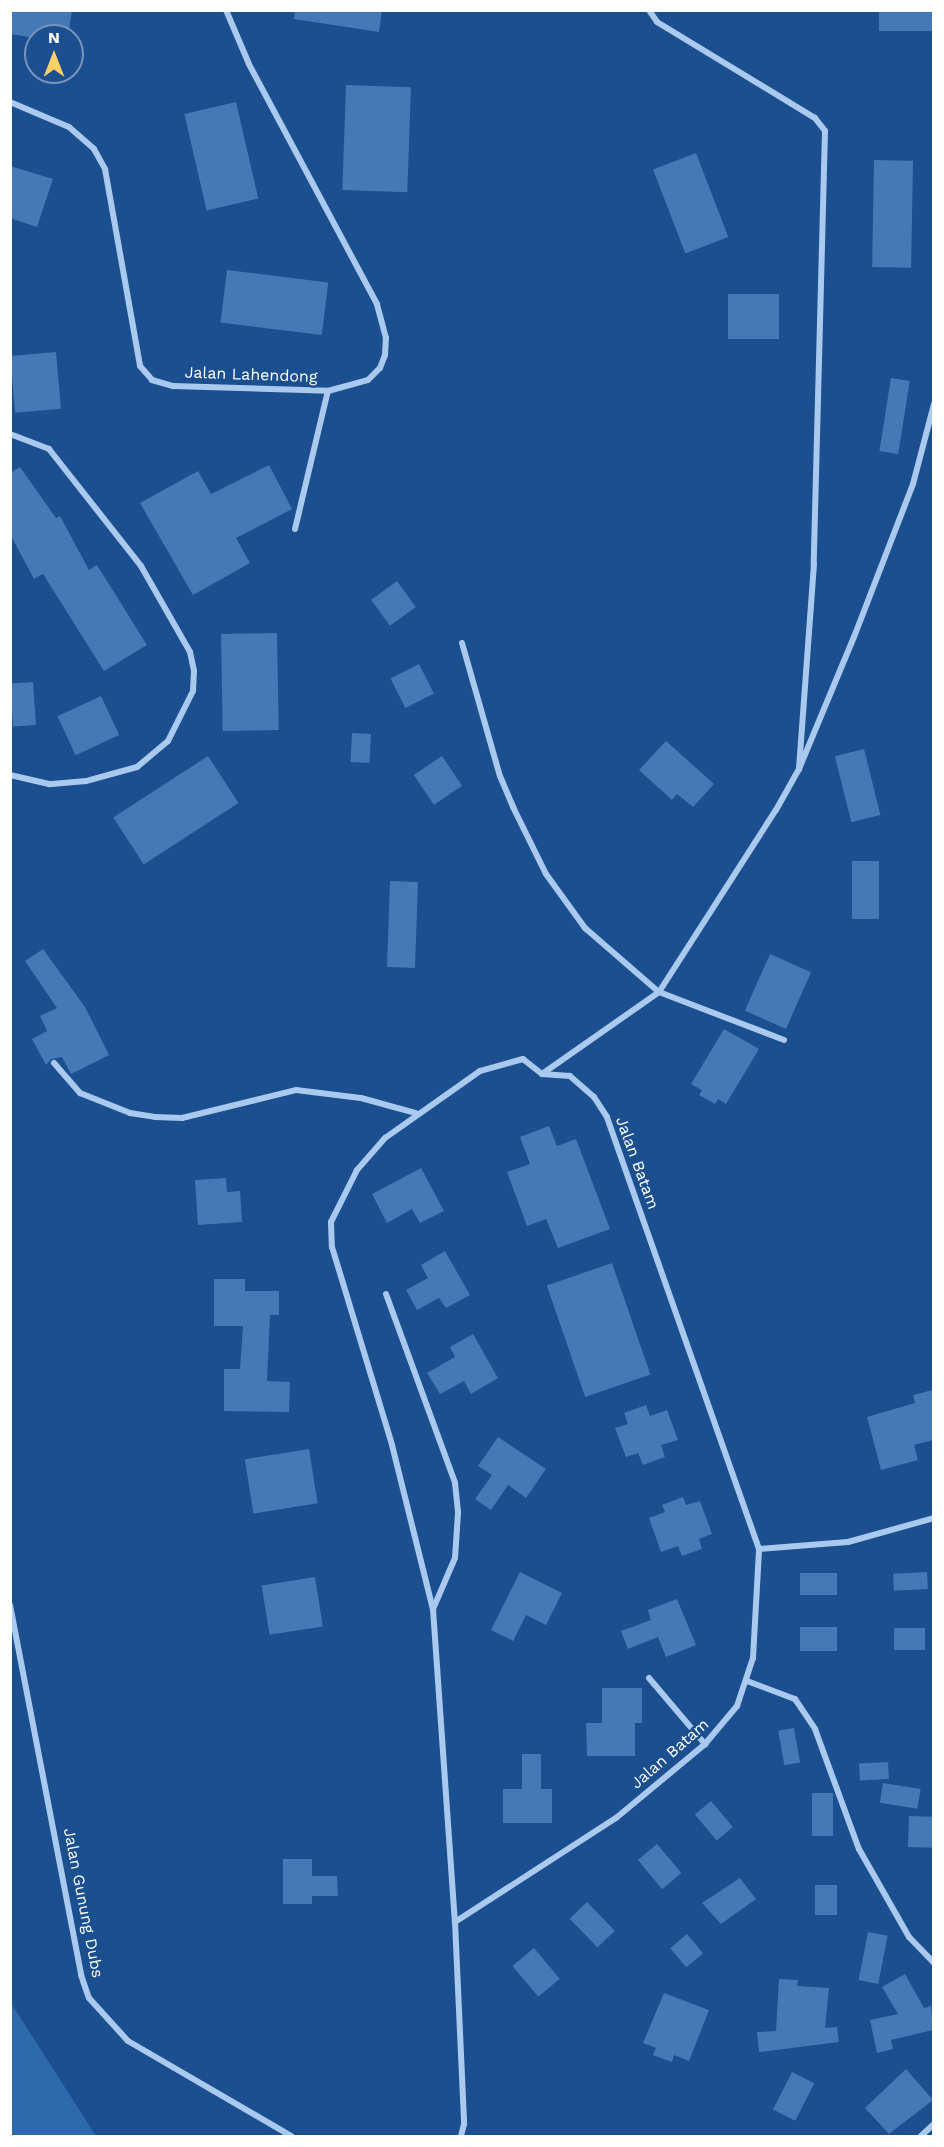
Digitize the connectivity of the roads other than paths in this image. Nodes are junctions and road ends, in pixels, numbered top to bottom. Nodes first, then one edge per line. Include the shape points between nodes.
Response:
1 (226, 10) edge
2 (649, 10) edge
3 (10, 102) edge
4 (328, 392) junction
5 (933, 404) edge
6 (10, 434) edge
7 (295, 529) dead end
8 (462, 643) dead end
9 (799, 769) junction
10 (10, 775) edge
11 (659, 992) junction
12 (784, 1040) dead end
13 (54, 1063) dead end
14 (542, 1074) junction
15 (416, 1113) junction
16 (386, 1294) dead end
17 (933, 1518) edge
18 (759, 1549) junction
19 (10, 1605) edge
20 (433, 1610) junction
21 (649, 1678) dead end
22 (747, 1681) junction
23 (705, 1744) junction
24 (455, 1922) junction
25 (933, 1963) edge
26 (933, 2124) edge
27 (291, 2136) edge
28 (461, 2136) edge
29 (921, 2136) edge

1 - 4 street, Jalan Lahendong via 249,64 383,320 386,338 380,368 368,380
2 - 9 street via 657,22 815,118 825,130 814,564
3 - 4 street, Jalan Lahendong via 69,127 94,149 105,169 140,366 152,380 173,386
4 - 7 street
5 - 9 street via 913,484
6 - 10 street via 49,449 141,566 190,652 194,671 193,691 172,733 137,767 86,781 49,784
8 - 11 street via 500,776 546,874 585,928
9 - 11 street
11 - 12 street
11 - 14 street
13 - 15 street via 80,1093 130,1113 155,1117 182,1118 296,1090 361,1098
14 - 15 street, Jalan Batam via 523,1059 504,1062 480,1071
14 - 18 street, Jalan Batam via 570,1076 594,1097 607,1117
15 - 20 street, Jalan Batam via 385,1138 357,1170 332,1222 332,1246 392,1445
16 - 20 street via 455,1483 455,1558
17 - 18 street via 848,1542
18 - 22 street, Jalan Batam via 753,1658
19 - 27 street, Jalan Gunung Dubs via 81,1974 89,1998 128,2041
20 - 24 street, Jalan Batam
21 - 23 street
22 - 23 street, Jalan Batam via 737,1706
22 - 25 street via 795,1700 815,1729 859,1849 909,1937
23 - 24 street, Jalan Batam via 616,1818
24 - 28 street, Jalan Batam via 464,2124
26 - 29 street

